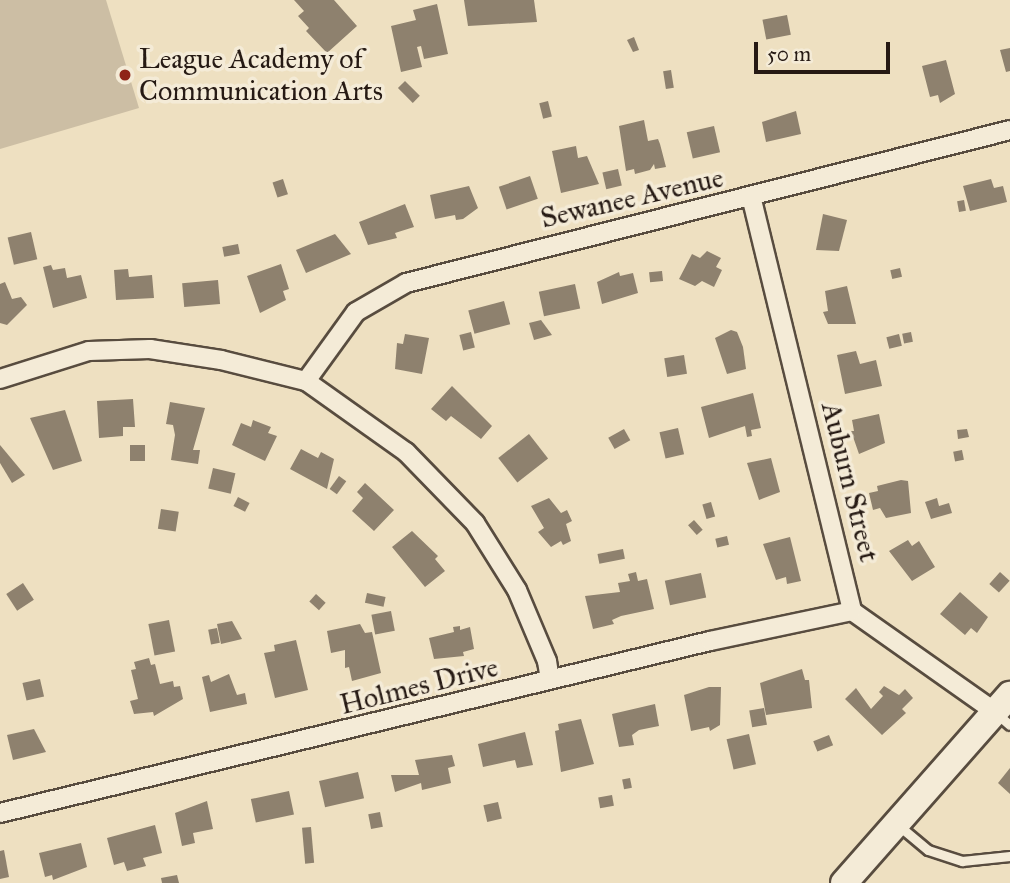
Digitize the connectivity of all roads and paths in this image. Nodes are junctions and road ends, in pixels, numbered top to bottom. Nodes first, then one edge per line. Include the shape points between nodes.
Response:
1 (1010, 130) edge
2 (751, 196) junction
3 (0, 379) edge
4 (306, 382) junction
5 (852, 611) junction
6 (550, 679) junction
7 (1005, 711) edge
8 (0, 813) edge
9 (896, 824) junction
10 (1010, 856) edge
11 (844, 883) edge

1 - 2 street, Sewanee Avenue
2 - 4 street, Sewanee Avenue via 406,283 356,312
2 - 5 street, Auburn Street
3 - 4 street via 89,351 150,349 221,360
4 - 6 street via 406,452 475,523 517,590
5 - 6 street, Holmes Drive
5 - 7 street
6 - 8 street, Holmes Drive
7 - 9 main road
9 - 10 lane via 928,850 962,861
9 - 11 main road

